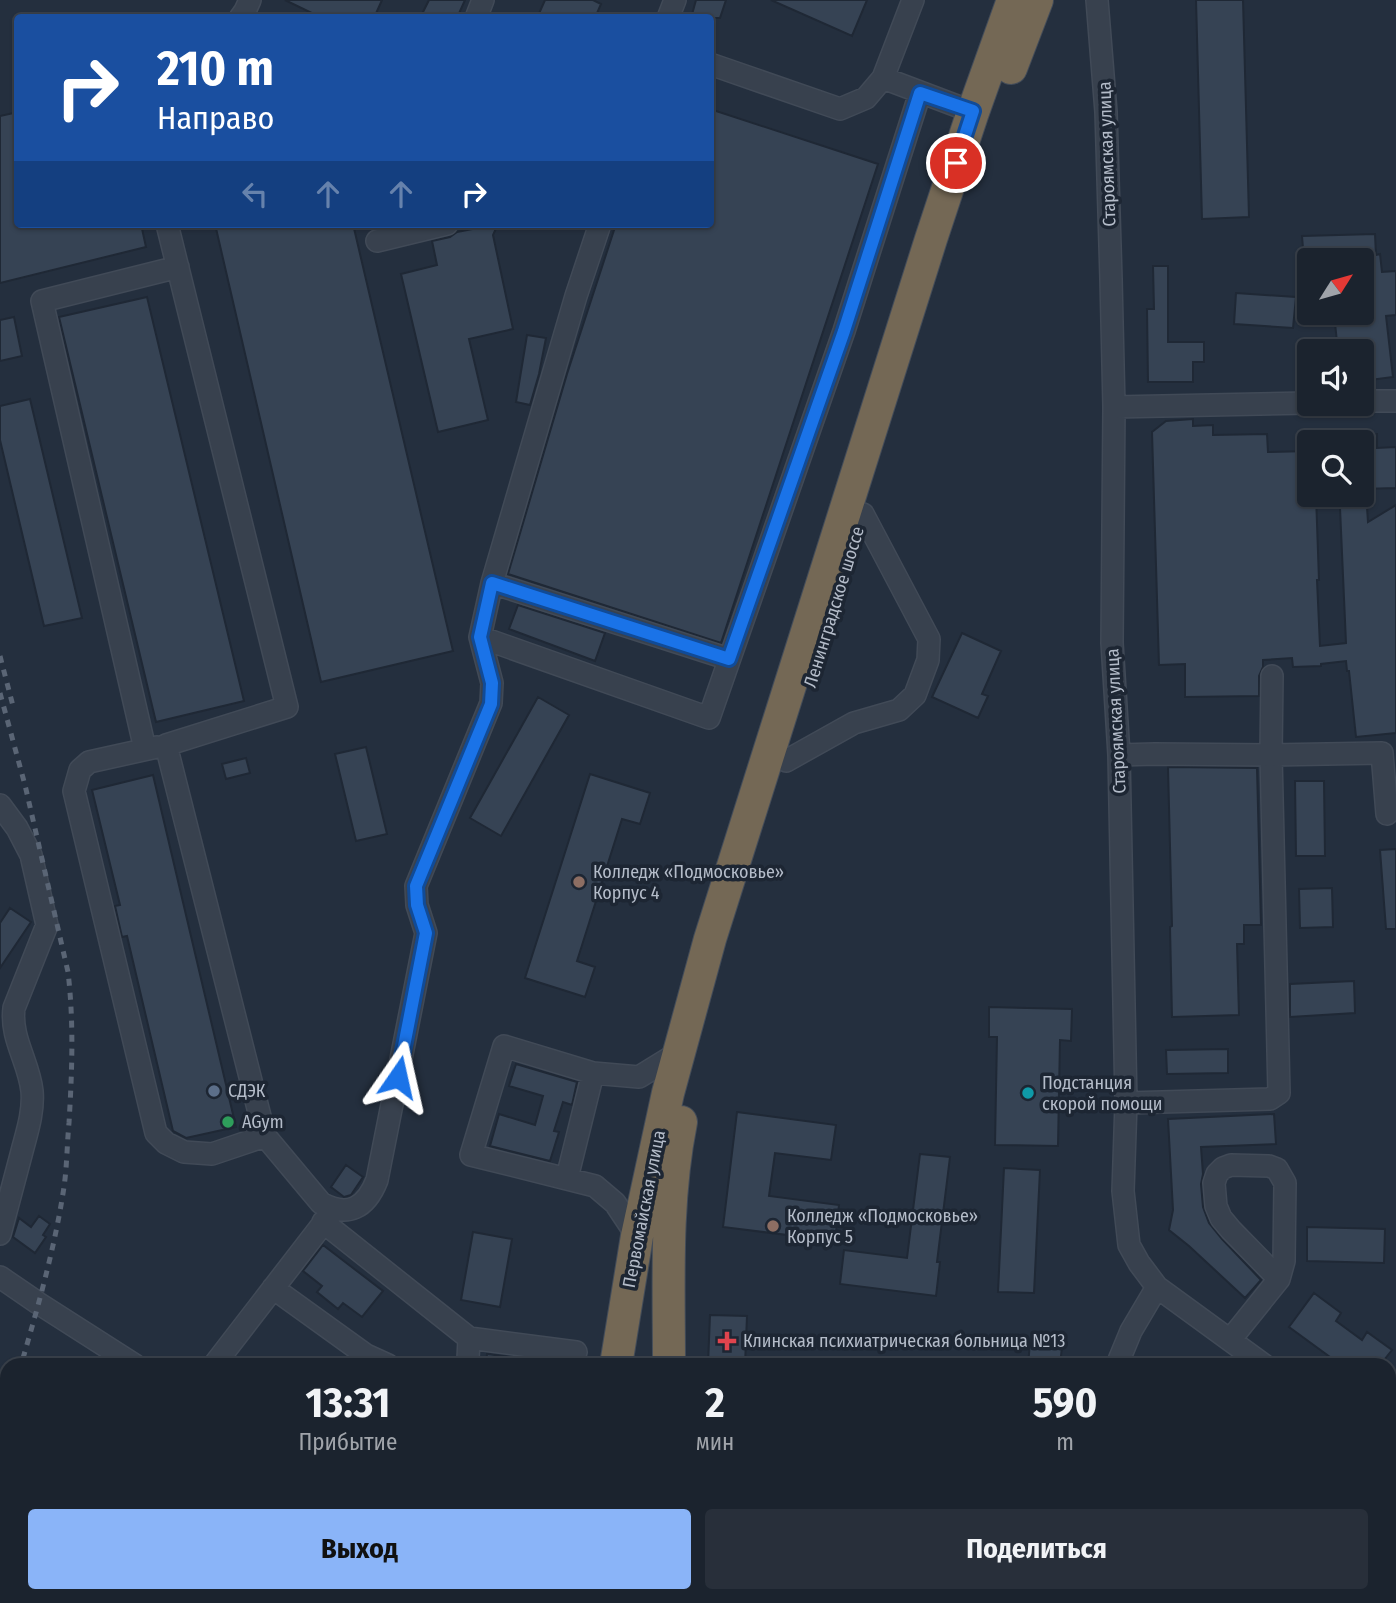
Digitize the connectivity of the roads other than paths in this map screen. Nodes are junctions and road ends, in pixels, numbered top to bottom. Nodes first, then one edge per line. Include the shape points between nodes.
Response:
1 (913, 0) edge
2 (1013, 0) edge
3 (1037, 0) edge
4 (1098, 4) edge
5 (714, 65) edge
6 (883, 78) junction
7 (920, 93) junction
8 (973, 111) junction
9 (168, 228) edge
10 (430, 228) edge
11 (599, 228) edge
12 (377, 240) dead end
13 (178, 267) junction
14 (1374, 401) edge
15 (1396, 401) edge
16 (1297, 403) edge
17 (1114, 407) junction
18 (863, 514) junction
19 (492, 583) junction
20 (480, 637) junction
21 (729, 659) junction
22 (1272, 676) dead end
23 (155, 747) junction
24 (1119, 755) junction
25 (1271, 755) junction
26 (786, 761) junction
27 (0, 805) edge
28 (1387, 814) dead end
29 (678, 1053) junction
30 (593, 1073) junction
31 (1126, 1103) junction
32 (265, 1136) junction
33 (567, 1178) junction
34 (328, 1216) junction
35 (670, 1223) joint
36 (0, 1234) edge
37 (637, 1236) junction
38 (0, 1277) edge
39 (1279, 1279) junction
40 (1157, 1287) junction
41 (274, 1288) junction
42 (469, 1338) junction
43 (1230, 1340) junction
44 (576, 1352) dead end
45 (124, 1358) edge
46 (219, 1358) edge
47 (371, 1358) edge
48 (468, 1358) edge
49 (618, 1358) edge
50 (621, 1358) edge
51 (662, 1358) edge
52 (666, 1358) edge
53 (1120, 1358) edge
54 (1254, 1358) edge

1 - 6 street
2 - 8 highway, Ленинградское шоссе
3 - 18 highway, Ленинградское шоссе via 979,153
4 - 17 street, Староямская улица via 1107,112
5 - 6 street via 840,109 866,98
6 - 7 street
7 - 8 street
7 - 21 street via 844,331
8 - 29 highway, Ленинградское шоссе via 710,939
9 - 13 street
10 - 12 street
11 - 19 street
13 - 23 street via 287,707
13 - 23 street via 42,301
14 - 15 street
16 - 17 street
17 - 24 street, Староямская улица via 1112,643
18 - 26 highway, Ленинградское шоссе
18 - 26 street via 929,639 928,660 915,695 899,710 853,723
19 - 20 street
19 - 21 street
20 - 21 street via 709,718
20 - 34 street via 492,683 491,704 416,886 426,933 377,1180 360,1205
22 - 25 street
23 - 32 street
23 - 32 street via 89,762 80,771 75,791 156,1133 184,1152 212,1154
24 - 25 street
24 - 31 street, Староямская улица
25 - 28 street via 1382,753
25 - 31 street via 1279,1093 1270,1099
26 - 35 highway, Ленинградское шоссе via 695,1059 677,1145
27 - 36 street via 31,855 47,925 12,1020 32,1092 31,1116
29 - 30 street via 639,1077
29 - 37 highway, Первомайская улица
30 - 33 street
30 - 33 street via 503,1046 471,1155
31 - 40 street, Староямская улица via 1123,1191 1129,1245
32 - 34 street
33 - 37 street via 595,1186 615,1203
34 - 41 street
34 - 42 street
35 - 52 highway, Первомайская улица
37 - 49 highway, Первомайская улица
38 - 45 street
39 - 39 street via 1284,1261 1282,1175 1269,1166 1223,1168 1213,1182 1221,1218
39 - 43 street
40 - 43 street, Староямская улица
40 - 53 street
41 - 46 street
41 - 47 street
42 - 44 street
42 - 48 street
43 - 54 street, Староямская улица
50 - 51 highway via 628,1346 645,1338 654,1342

